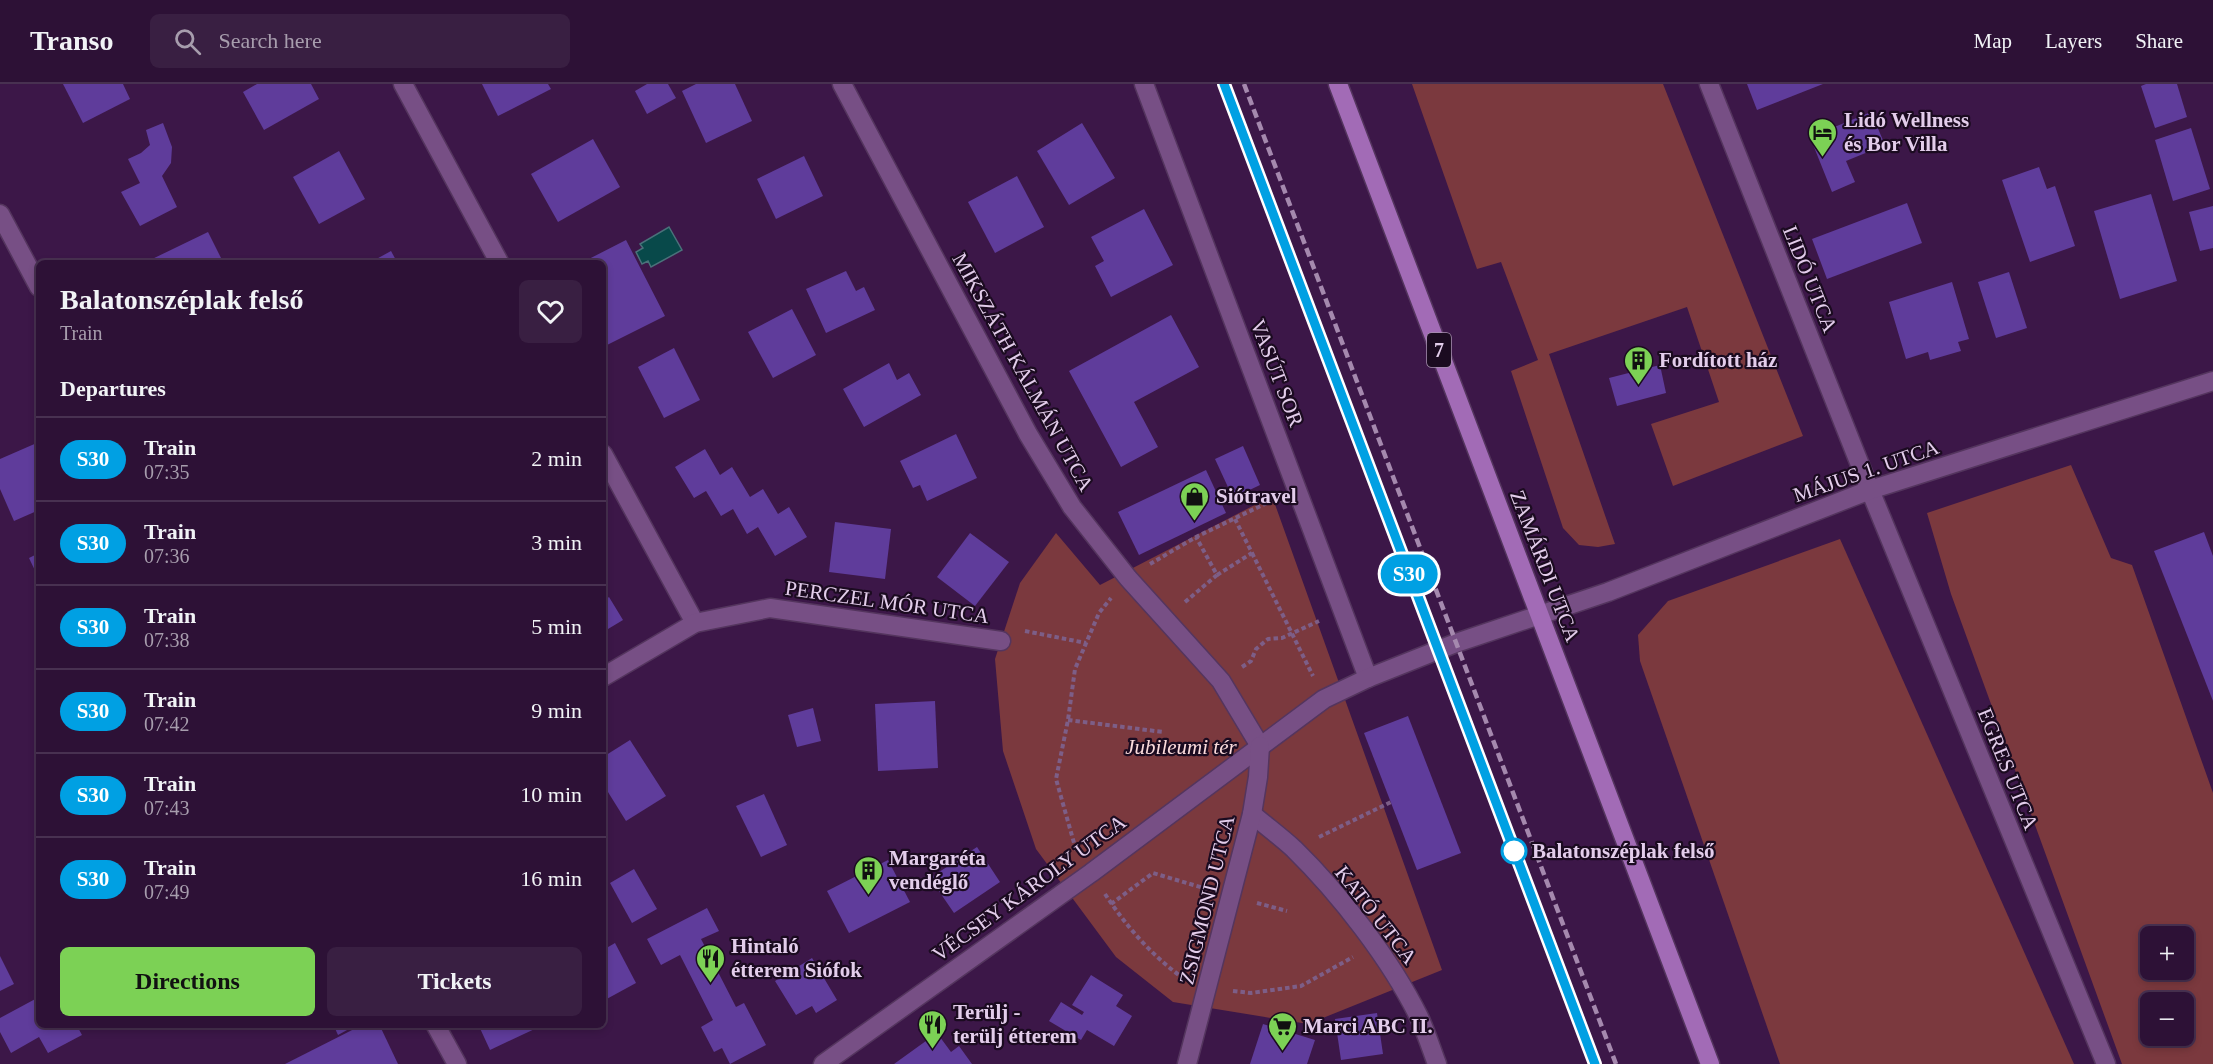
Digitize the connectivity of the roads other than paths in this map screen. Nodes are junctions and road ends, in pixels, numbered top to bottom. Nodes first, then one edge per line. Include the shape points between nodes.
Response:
1 (403, 84) edge
2 (842, 84) edge
3 (1144, 84) edge
4 (1338, 84) edge
5 (1709, 84) edge
6 (0, 214) edge
7 (499, 260) edge
8 (36, 281) edge
9 (2213, 381) edge
10 (606, 460) edge
11 (1870, 490) junction
12 (1539, 616) junction
13 (695, 623) junction
14 (1001, 641) dead end
15 (606, 675) edge
16 (1368, 678) junction
17 (1260, 746) junction
18 (1252, 814) junction
19 (437, 1028) edge
20 (457, 1064) edge
21 (823, 1064) edge
22 (1187, 1064) edge
23 (1437, 1064) edge
24 (1710, 1064) edge
25 (2106, 1064) edge

1 - 7 street
2 - 17 street, MIKSZÁTH KÁLMÁN UTCA via 1028,434 1072,507 1128,578 1221,681
3 - 16 street, VASÚT SOR
4 - 12 main road, ZAMÁRDI UTCA / 7
5 - 11 street, LIDÓ UTCA
6 - 8 street
9 - 11 street, MÁJUS 1. UTCA
10 - 13 street
11 - 12 street, MÁJUS 1. UTCA
11 - 25 street, EGRES UTCA
12 - 16 street
12 - 24 main road, ZAMÁRDI UTCA / 7
13 - 14 street, PERCZEL MÓR UTCA via 770,608
13 - 15 street, PERCZEL MÓR UTCA
16 - 17 street via 1324,699
17 - 18 street, ZSIGMOND UTCA
17 - 21 street, VÉCSEY KÁROLY UTCA
18 - 22 street, ZSIGMOND UTCA
18 - 23 street, KATÓ UTCA via 1294,849 1374,945 1416,1010
19 - 20 street

